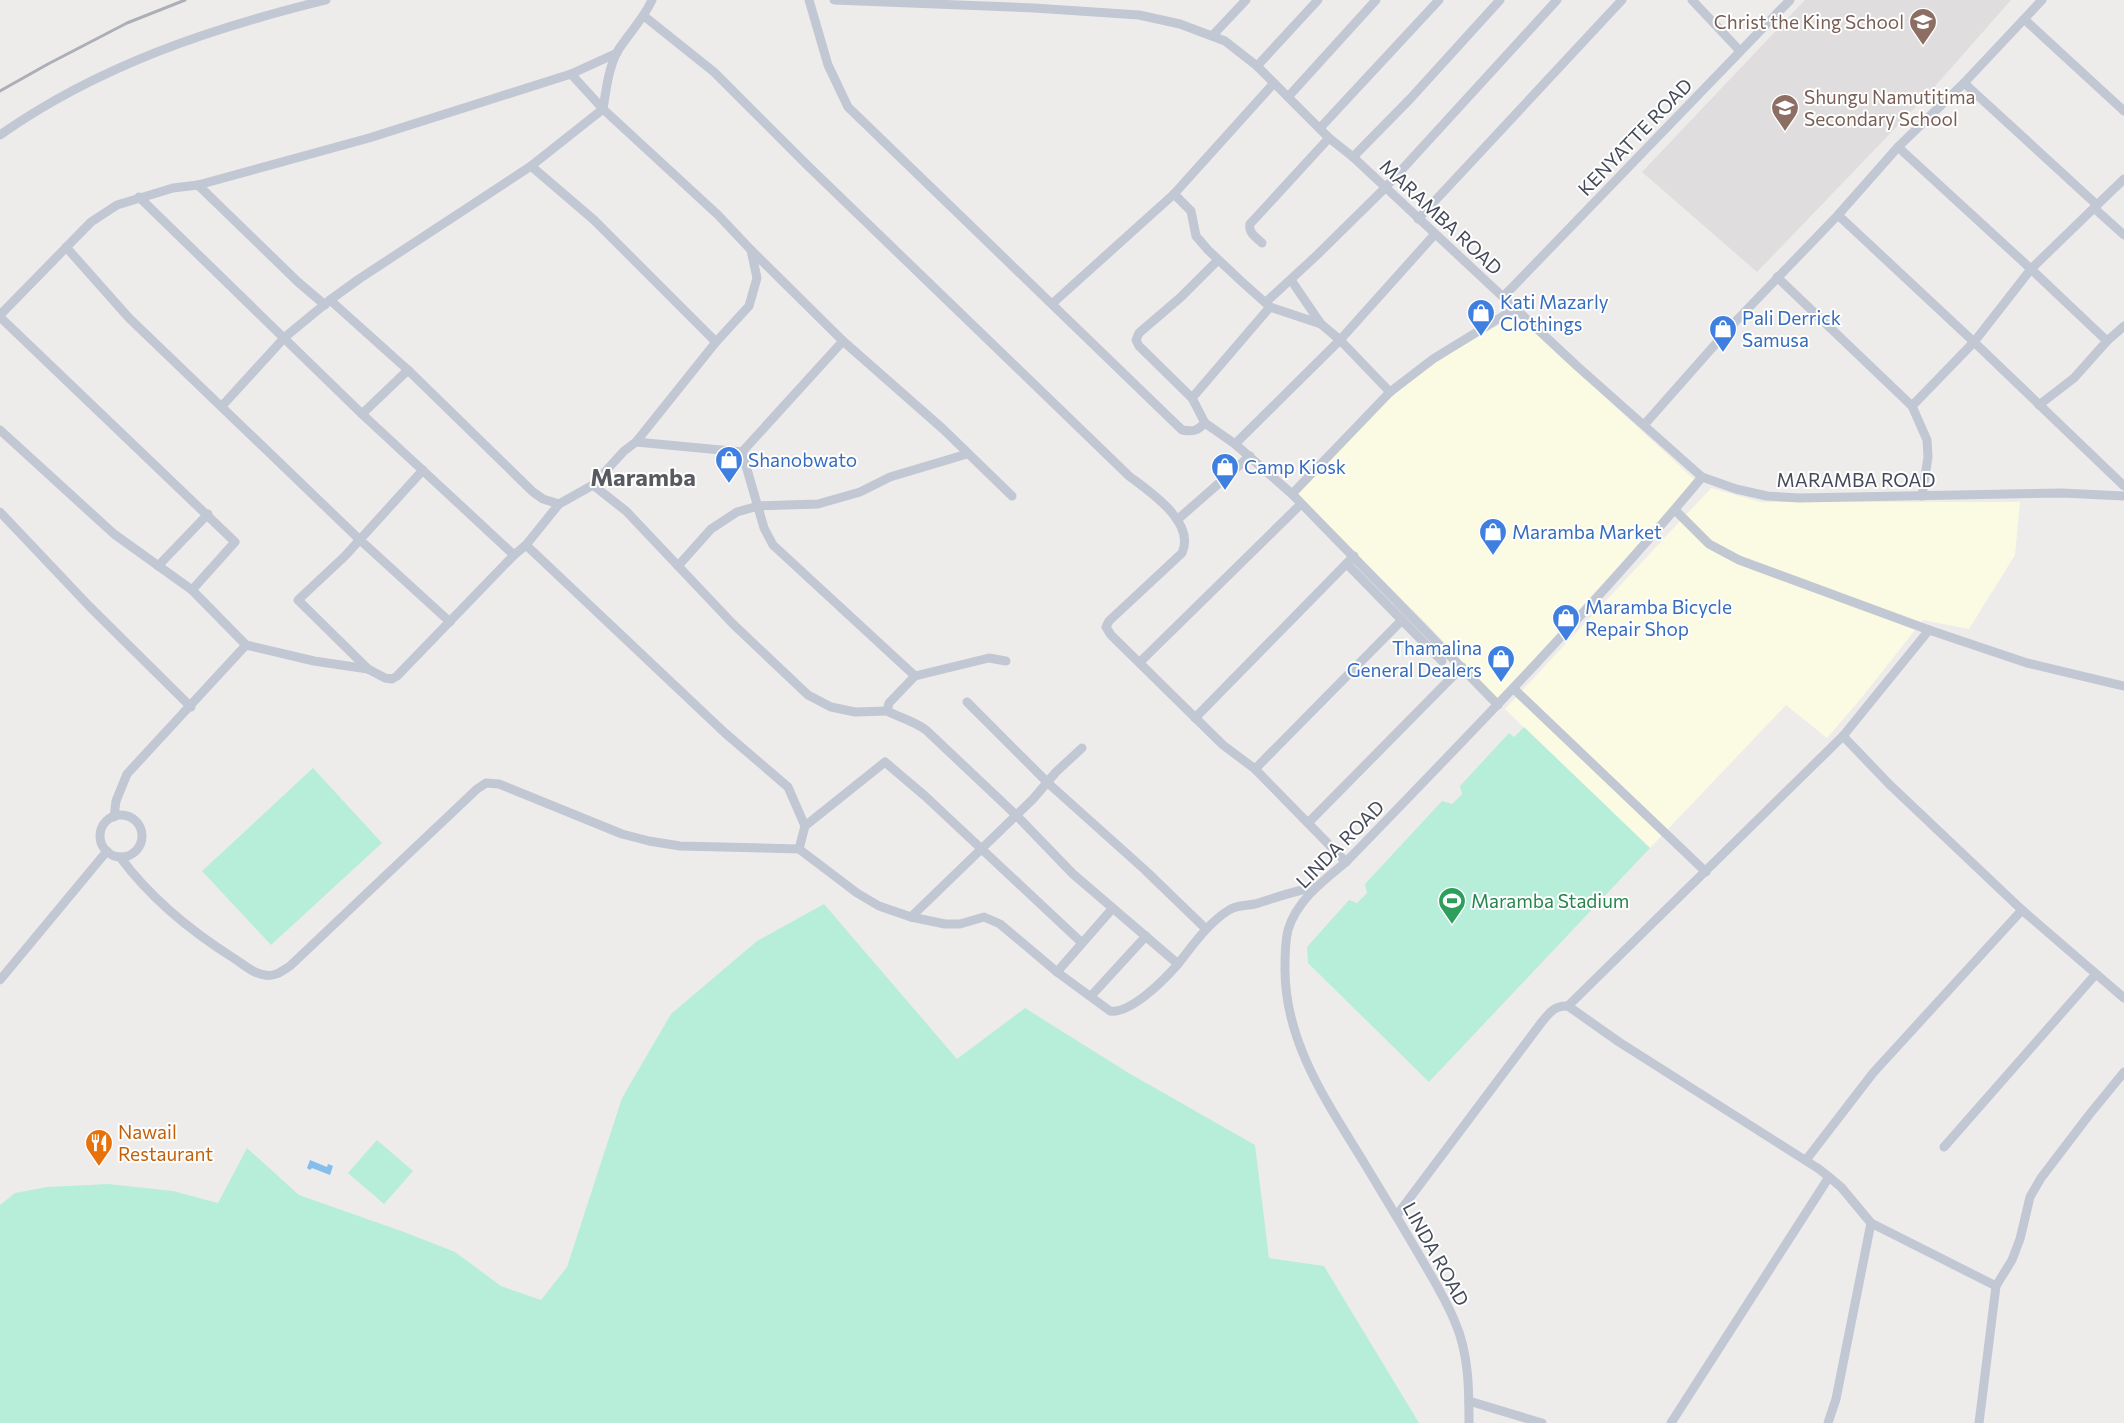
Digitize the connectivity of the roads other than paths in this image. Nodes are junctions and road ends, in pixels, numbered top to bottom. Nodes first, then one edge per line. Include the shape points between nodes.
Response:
1 (326, 0) edge
2 (652, 0) edge
3 (809, 0) edge
4 (834, 0) edge
5 (1246, 0) edge
6 (1318, 0) edge
7 (1376, 0) edge
8 (1439, 0) edge
9 (1500, 0) edge
10 (1557, 0) edge
11 (1622, 0) edge
12 (1692, 0) edge
13 (1790, 0) edge
14 (2042, 0) edge
15 (1034, 4) edge
16 (644, 16) junction
17 (2024, 20) junction
18 (1213, 35) junction
19 (1740, 51) junction
20 (617, 53) junction
21 (1257, 66) junction
22 (571, 74) junction
23 (1274, 83) junction
24 (1964, 83) junction
25 (1288, 96) junction
26 (603, 109) junction
27 (2124, 111) edge
28 (1320, 128) junction
29 (0, 135) edge
30 (1329, 138) junction
31 (1898, 147) junction
32 (1353, 158) junction
33 (531, 166) junction
34 (2124, 179) edge
35 (198, 185) junction
36 (1385, 188) junction
37 (1174, 194) junction
38 (139, 197) junction
39 (2096, 207) junction
40 (1838, 215) junction
41 (1418, 219) junction
42 (1435, 234) junction
43 (2124, 235) edge
44 (1262, 243) dead end
45 (66, 247) junction
46 (751, 250) junction
47 (1218, 260) junction
48 (2031, 269) junction
49 (1778, 277) junction
50 (1291, 280) junction
51 (1503, 298) junction
52 (327, 302) junction
53 (1053, 303) junction
54 (1268, 304) junction
55 (1516, 308) junction
56 (0, 316) edge
57 (1320, 324) junction
58 (2124, 326) edge
59 (285, 337) junction
60 (1340, 340) junction
61 (843, 341) junction
62 (2107, 341) junction
63 (716, 342) junction
64 (1974, 342) junction
65 (408, 370) junction
66 (1390, 392) junction
67 (1192, 398) junction
68 (2039, 405) junction
69 (222, 406) junction
70 (1912, 406) junction
71 (362, 414) junction
72 (1204, 423) junction
73 (1644, 425) junction
74 (0, 430) edge
75 (636, 442) junction
76 (1235, 444) junction
77 (742, 452) junction
78 (967, 454) junction
79 (1250, 456) junction
80 (423, 470) junction
81 (1702, 477) junction
82 (593, 485) junction
83 (2124, 486) edge
84 (1292, 494) junction
85 (1012, 496) dead end
86 (1922, 496) junction
87 (2124, 496) edge
88 (559, 504) junction
89 (1301, 504) junction
90 (758, 506) junction
91 (1675, 510) junction
92 (0, 512) edge
93 (208, 514) junction
94 (1178, 520) junction
95 (360, 540) junction
96 (526, 545) junction
97 (514, 555) junction
98 (1354, 556) junction
99 (1347, 564) junction
100 (158, 566) junction
101 (678, 566) junction
102 (192, 590) junction
103 (1402, 620) junction
104 (450, 622) junction
105 (1929, 630) junction
106 (246, 645) junction
107 (1006, 661) dead end
108 (1442, 661) dead end
109 (1140, 662) junction
110 (1462, 667) junction
111 (368, 669) junction
112 (916, 676) junction
113 (2124, 686) edge
114 (1514, 688) junction
115 (967, 702) dead end
116 (1498, 704) junction
117 (191, 707) junction
118 (887, 711) junction
119 (1194, 718) junction
120 (1843, 736) junction
121 (1082, 748) dead end
122 (1256, 769) junction
123 (1048, 783) junction
124 (1016, 815) junction
125 (114, 817) junction
126 (1308, 822) junction
127 (806, 826) junction
128 (799, 848) junction
129 (983, 849) junction
130 (107, 852) junction
131 (120, 857) junction
132 (1346, 862) junction
133 (1706, 872) junction
134 (1314, 887) junction
135 (1112, 909) junction
136 (2022, 910) junction
137 (911, 917) junction
138 (1206, 929) junction
139 (1146, 936) junction
140 (1082, 942) junction
141 (1178, 964) junction
142 (1057, 972) junction
143 (2095, 975) junction
144 (0, 980) edge
145 (1090, 996) junction
146 (2124, 998) edge
147 (1568, 1006) junction
148 (2124, 1072) edge
149 (1944, 1148) dead end
150 (1806, 1160) junction
151 (1829, 1177) junction
152 (1396, 1215) junction
153 (1871, 1223) junction
154 (1996, 1286) junction
155 (1469, 1400) junction
156 (1469, 1423) edge
157 (1542, 1423) edge
158 (1671, 1423) edge
159 (1828, 1423) edge
160 (1978, 1423) edge

1 - 29 street via 193,37 102,74
2 - 16 street
3 - 53 street via 828,65 848,107
4 - 15 street, MARAMBA ROAD
5 - 18 street
6 - 21 street
7 - 25 street
8 - 28 street
9 - 32 street
10 - 36 street
11 - 41 street
12 - 19 street
13 - 19 street, KENYATTE ROAD
14 - 17 street
15 - 18 street, MARAMBA ROAD via 1139,15
16 - 20 street
16 - 94 street via 714,72 875,232
17 - 24 street
17 - 27 street
18 - 21 street, MARAMBA ROAD
19 - 51 street, KENYATTE ROAD
20 - 22 street
20 - 26 street
21 - 23 street, MARAMBA ROAD
22 - 26 street
22 - 35 street via 369,138
23 - 25 street, MARAMBA ROAD
23 - 37 street
24 - 31 street
24 - 39 street
25 - 28 street, MARAMBA ROAD
26 - 33 street
26 - 46 street via 718,215
28 - 30 street, MARAMBA ROAD
30 - 32 street, MARAMBA ROAD
30 - 44 street via 1250,224 1251,233
31 - 40 street
31 - 48 street
32 - 36 street, MARAMBA ROAD
33 - 52 street
33 - 63 street via 594,220
34 - 39 street
35 - 38 street
35 - 52 street via 298,282
36 - 41 street, MARAMBA ROAD
36 - 50 street
37 - 47 street via 1191,211 1196,236
37 - 53 street
38 - 45 street via 117,205 90,222
38 - 59 street
39 - 43 street
39 - 48 street
40 - 49 street
40 - 64 street
41 - 42 street, MARAMBA ROAD
42 - 51 street, MARAMBA ROAD
42 - 60 street
45 - 56 street
45 - 69 street via 129,318
46 - 61 street
46 - 63 street via 757,278 749,306
47 - 54 street
47 - 67 street via 1139,333 1136,340
48 - 62 street
48 - 64 street
49 - 70 street
49 - 73 street
50 - 54 street
50 - 57 street
51 - 55 street, MARAMBA ROAD
52 - 59 street
52 - 65 street
53 - 72 street via 1182,430 1192,432
54 - 57 street
54 - 67 street
55 - 66 street via 1433,359
55 - 73 street, MARAMBA ROAD
56 - 93 street
57 - 60 street
58 - 62 street
59 - 69 street
59 - 71 street
60 - 66 street
60 - 76 street
61 - 77 street
61 - 78 street
62 - 68 street via 2074,378
63 - 75 street
64 - 68 street
64 - 70 street
65 - 71 street
65 - 88 street via 526,487 543,499
66 - 84 street
67 - 72 street
68 - 83 street
69 - 95 street
70 - 86 street via 1927,440 1928,457
71 - 80 street
72 - 76 street
73 - 81 street, MARAMBA ROAD
74 - 100 street via 114,534
75 - 77 street
75 - 82 street
76 - 79 street
77 - 90 street
78 - 85 street
78 - 90 street via 890,477 860,492 818,504
79 - 84 street
79 - 94 street
80 - 95 street
80 - 97 street
81 - 86 street, MARAMBA ROAD via 1767,496
81 - 91 street, LINDA ROAD
82 - 88 street
82 - 101 street via 626,511
84 - 89 street
86 - 87 street, MARAMBA ROAD via 2062,493
88 - 96 street
89 - 98 street
89 - 109 street
90 - 101 street via 737,512 710,529
90 - 112 street via 773,545
91 - 105 street via 1709,544 1725,554
91 - 114 street, LINDA ROAD
92 - 117 street
93 - 100 street
93 - 102 street via 235,542
94 - 109 street via 1185,535 1182,553 1106,627
95 - 104 street
95 - 111 street via 298,600
96 - 97 street
96 - 127 street via 725,733 788,787
97 - 104 street
98 - 99 street
98 - 110 street
99 - 103 street
99 - 119 street
100 - 102 street
101 - 118 street via 808,695 831,707 854,712
102 - 106 street
103 - 108 street
103 - 122 street
104 - 111 street via 392,679
105 - 113 street via 2027,663
105 - 120 street
106 - 111 street via 314,661
106 - 117 street
107 - 112 street via 989,658
109 - 119 street
110 - 116 street
110 - 126 street
112 - 118 street via 889,703
114 - 116 street, LINDA ROAD
114 - 133 street
115 - 123 street
116 - 132 street, LINDA ROAD
117 - 125 street via 127,774 116,801
118 - 124 street via 914,721 926,730
119 - 122 street
120 - 133 street
120 - 136 street
121 - 123 street
122 - 126 street
123 - 124 street
123 - 138 street
124 - 129 street
124 - 135 street
125 - 130 street via 104,824 101,831 100,839
125 - 131 street via 121,815 133,819 143,836 134,854
126 - 132 street
127 - 128 street
127 - 129 street via 885,762
128 - 131 street via 680,846 649,841 622,834 499,784 486,783 290,966 268,976 257,974 204,940 159,901
128 - 137 street via 857,894
129 - 137 street
129 - 140 street
130 - 131 street
130 - 144 street
132 - 134 street, LINDA ROAD
133 - 147 street
134 - 138 street via 1240,905
134 - 152 street, LINDA ROAD via 1292,921 1286,941 1286,994 1292,1028 1306,1064
135 - 139 street
135 - 140 street
136 - 143 street
136 - 150 street via 1873,1073
137 - 142 street via 960,924 984,917 1000,924
138 - 141 street
139 - 141 street
139 - 145 street
140 - 142 street
141 - 145 street via 1154,988 1122,1010 1110,1011
142 - 145 street
143 - 146 street
143 - 149 street
147 - 150 street via 1619,1042
147 - 152 street via 1560,1005 1541,1023
148 - 154 street via 2041,1178 2030,1197 2012,1260
150 - 151 street
151 - 153 street
151 - 158 street
152 - 155 street, LINDA ROAD via 1456,1324 1466,1359
153 - 154 street
153 - 159 street via 1836,1398
154 - 160 street
155 - 156 street, LINDA ROAD
155 - 157 street

